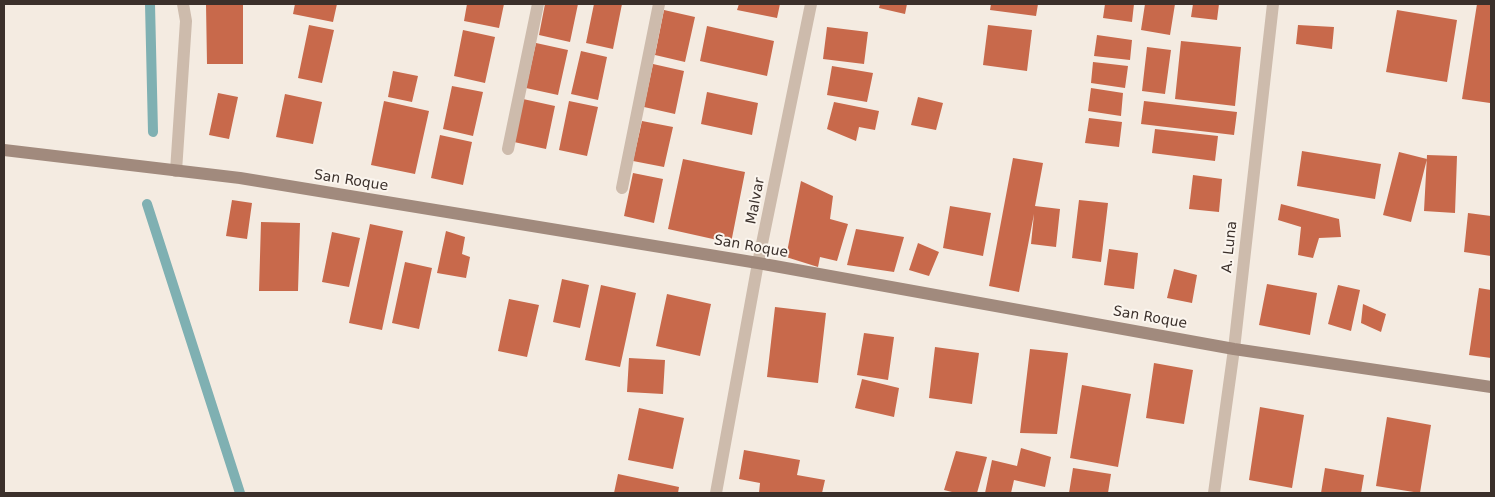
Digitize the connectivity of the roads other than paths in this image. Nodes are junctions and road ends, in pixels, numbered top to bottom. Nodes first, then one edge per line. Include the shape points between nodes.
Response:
1 (183, 4) edge
2 (538, 4) edge
3 (659, 4) edge
4 (811, 4) edge
5 (1273, 4) edge
6 (508, 149) dead end
7 (4, 150) edge
8 (176, 171) junction
9 (622, 188) dead end
10 (758, 263) junction
11 (1234, 349) junction
12 (1491, 387) edge
13 (716, 493) edge
14 (1214, 493) edge

1 - 8 street via 186,21
2 - 6 street
3 - 9 street
4 - 10 street, Malvar
5 - 11 street, A. Luna
7 - 8 street, San Roque
8 - 10 street, San Roque via 240,178
10 - 11 street, San Roque
10 - 13 street, Malvar
11 - 12 street, San Roque
11 - 14 street, A. Luna

